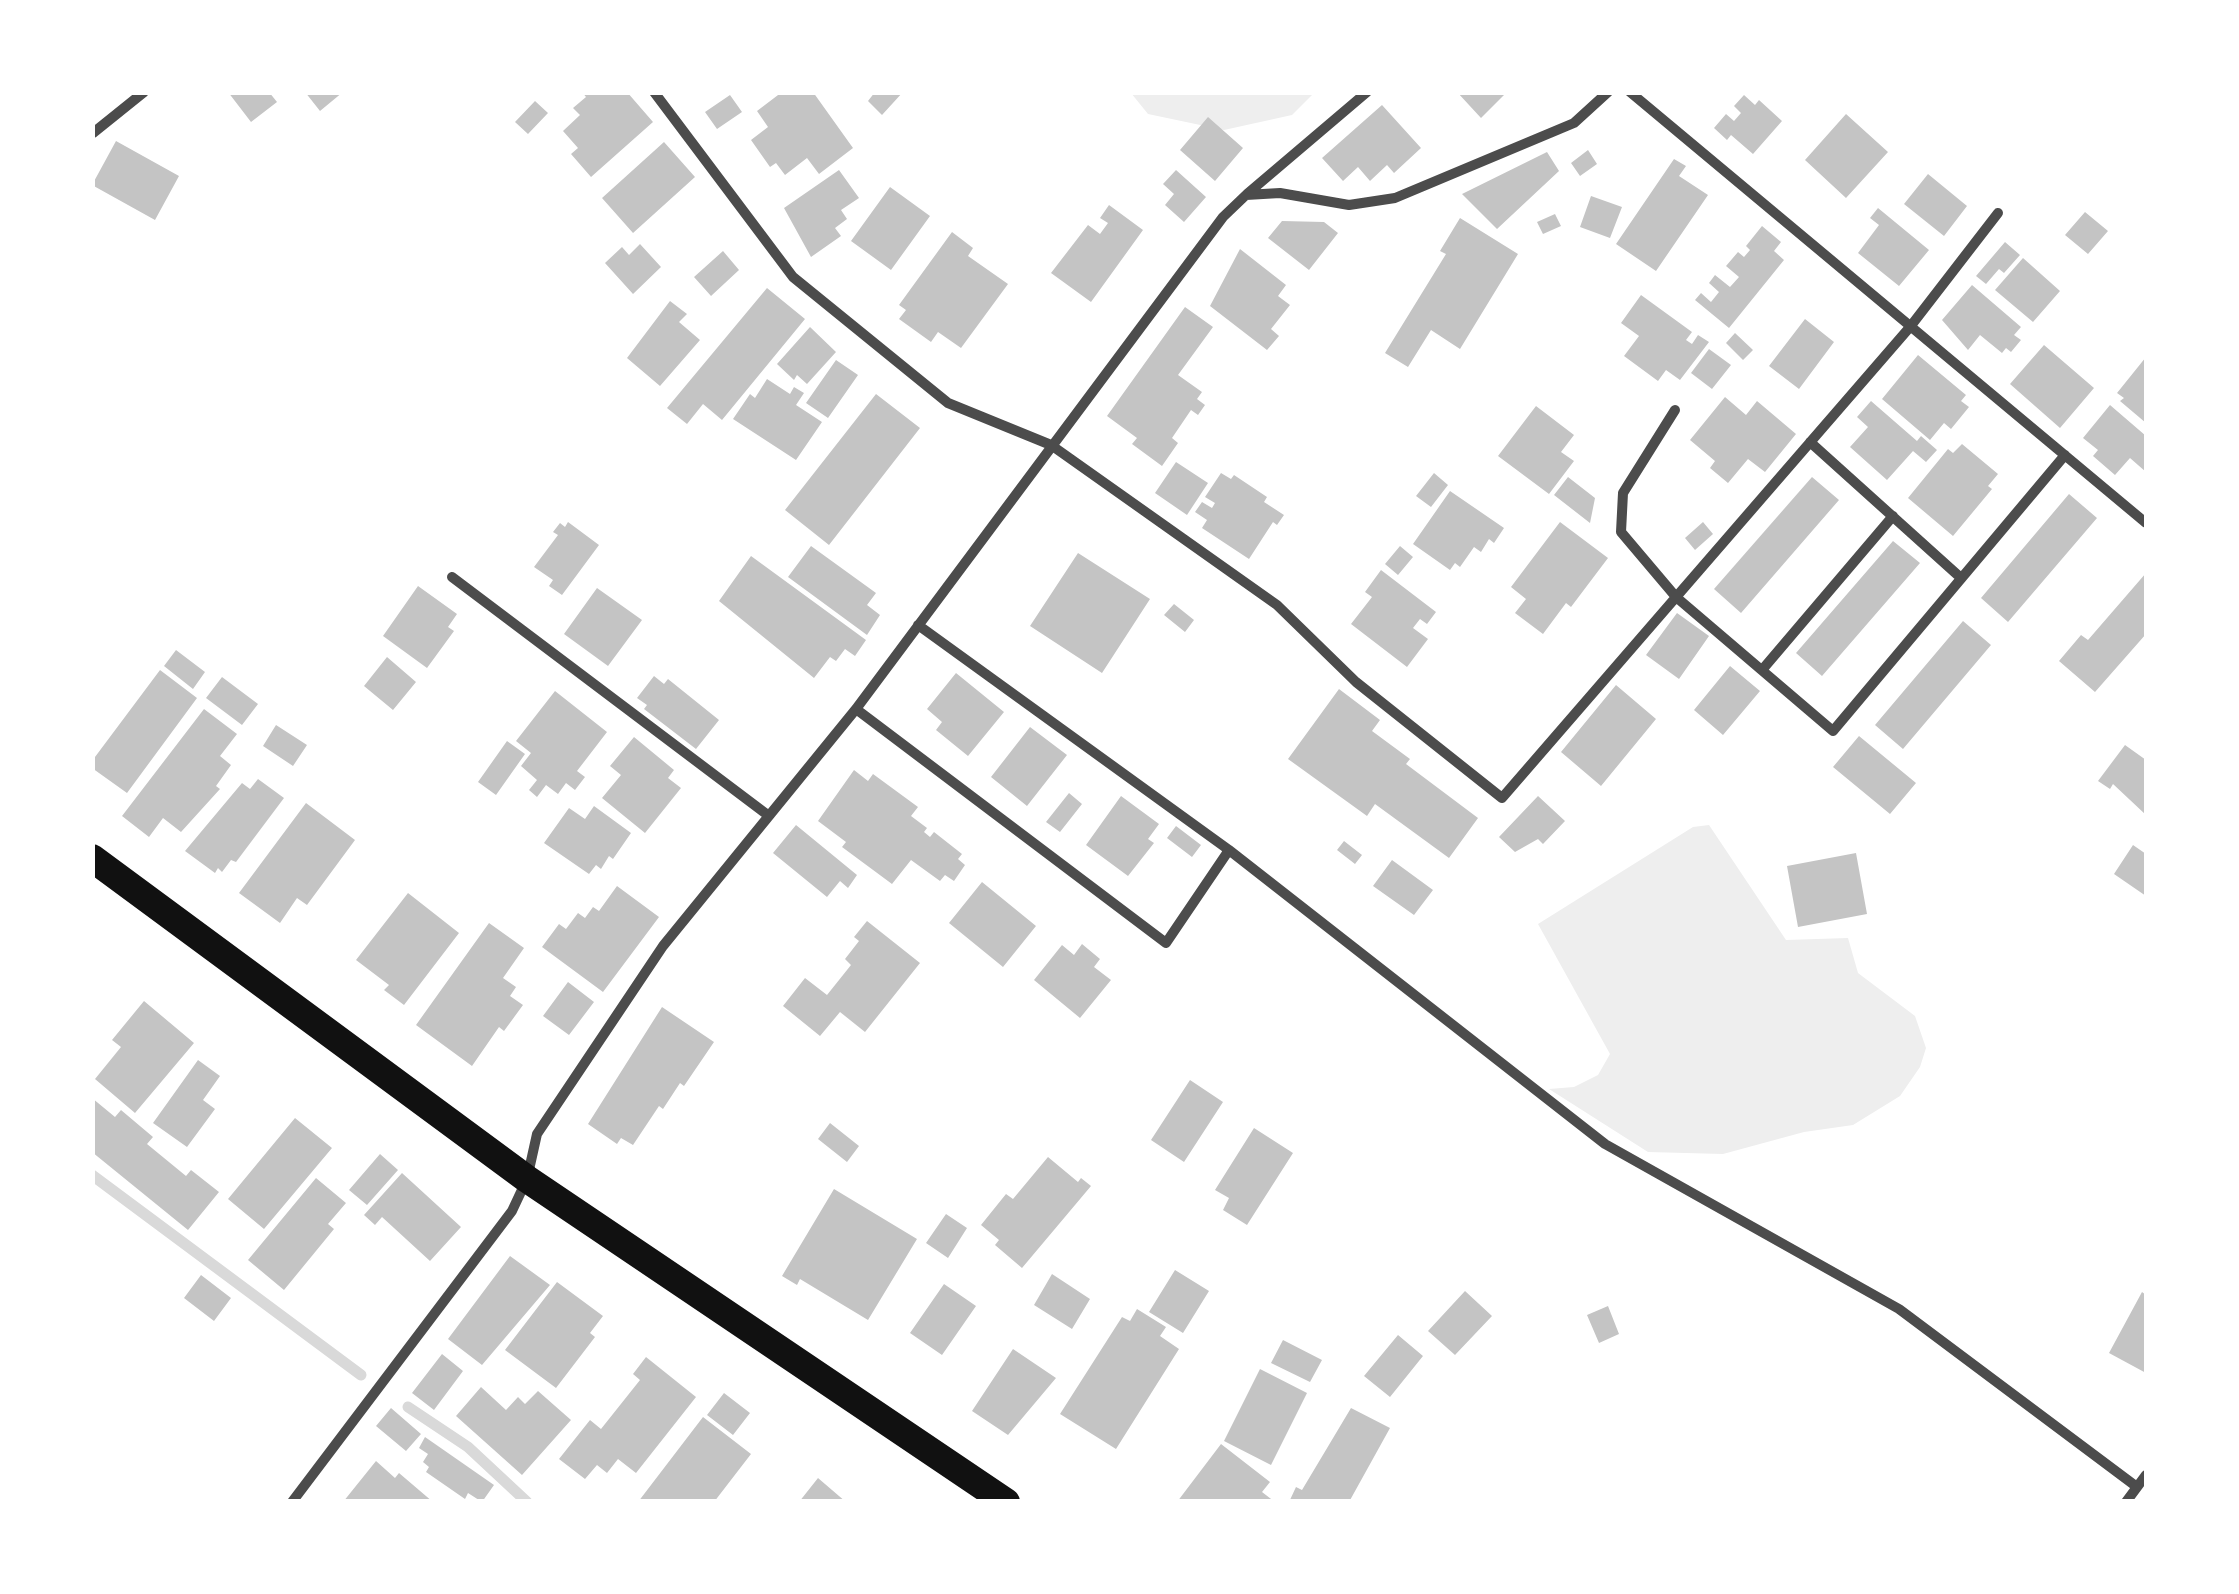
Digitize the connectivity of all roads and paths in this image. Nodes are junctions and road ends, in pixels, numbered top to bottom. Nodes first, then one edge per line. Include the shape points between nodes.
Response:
1 (144, 92) edge
2 (654, 92) edge
3 (1367, 92) edge
4 (1608, 92) edge
5 (1630, 92) edge
6 (92, 132) edge
7 (1246, 195) junction
8 (1998, 213) dead end
9 (1910, 328) junction
10 (1675, 410) dead end
11 (1810, 442) junction
12 (1051, 444) junction
13 (2065, 455) junction
14 (1892, 516) junction
15 (2146, 523) edge
16 (452, 578) dead end
17 (1962, 578) junction
18 (1676, 597) junction
19 (918, 625) junction
20 (1762, 670) junction
21 (856, 709) junction
22 (769, 816) junction
23 (1229, 850) junction
24 (92, 858) edge
25 (528, 1179) junction
26 (2146, 1475) edge
27 (2138, 1487) junction
28 (292, 1502) edge
29 (1006, 1502) edge
30 (2126, 1502) edge

1 - 6 street
2 - 12 street via 793,277 948,403
3 - 7 street
4 - 7 street via 1574,123 1395,198 1349,206
5 - 9 street
7 - 12 street
8 - 9 street
9 - 11 street
9 - 13 street
10 - 18 street via 1622,492 1621,532
11 - 14 street
11 - 18 street
12 - 18 street via 1277,605 1356,682 1502,798
12 - 19 street
13 - 15 street
13 - 17 street
14 - 17 street
14 - 20 street
16 - 22 street
17 - 20 street via 1833,731
18 - 20 street
19 - 21 street
19 - 23 street
21 - 22 street
21 - 23 street via 1166,943
22 - 25 street via 663,946 558,1103 538,1134
23 - 27 street via 1605,1144 1899,1309
24 - 25 highway
25 - 28 street via 512,1210
25 - 29 highway
26 - 27 street
27 - 30 street

